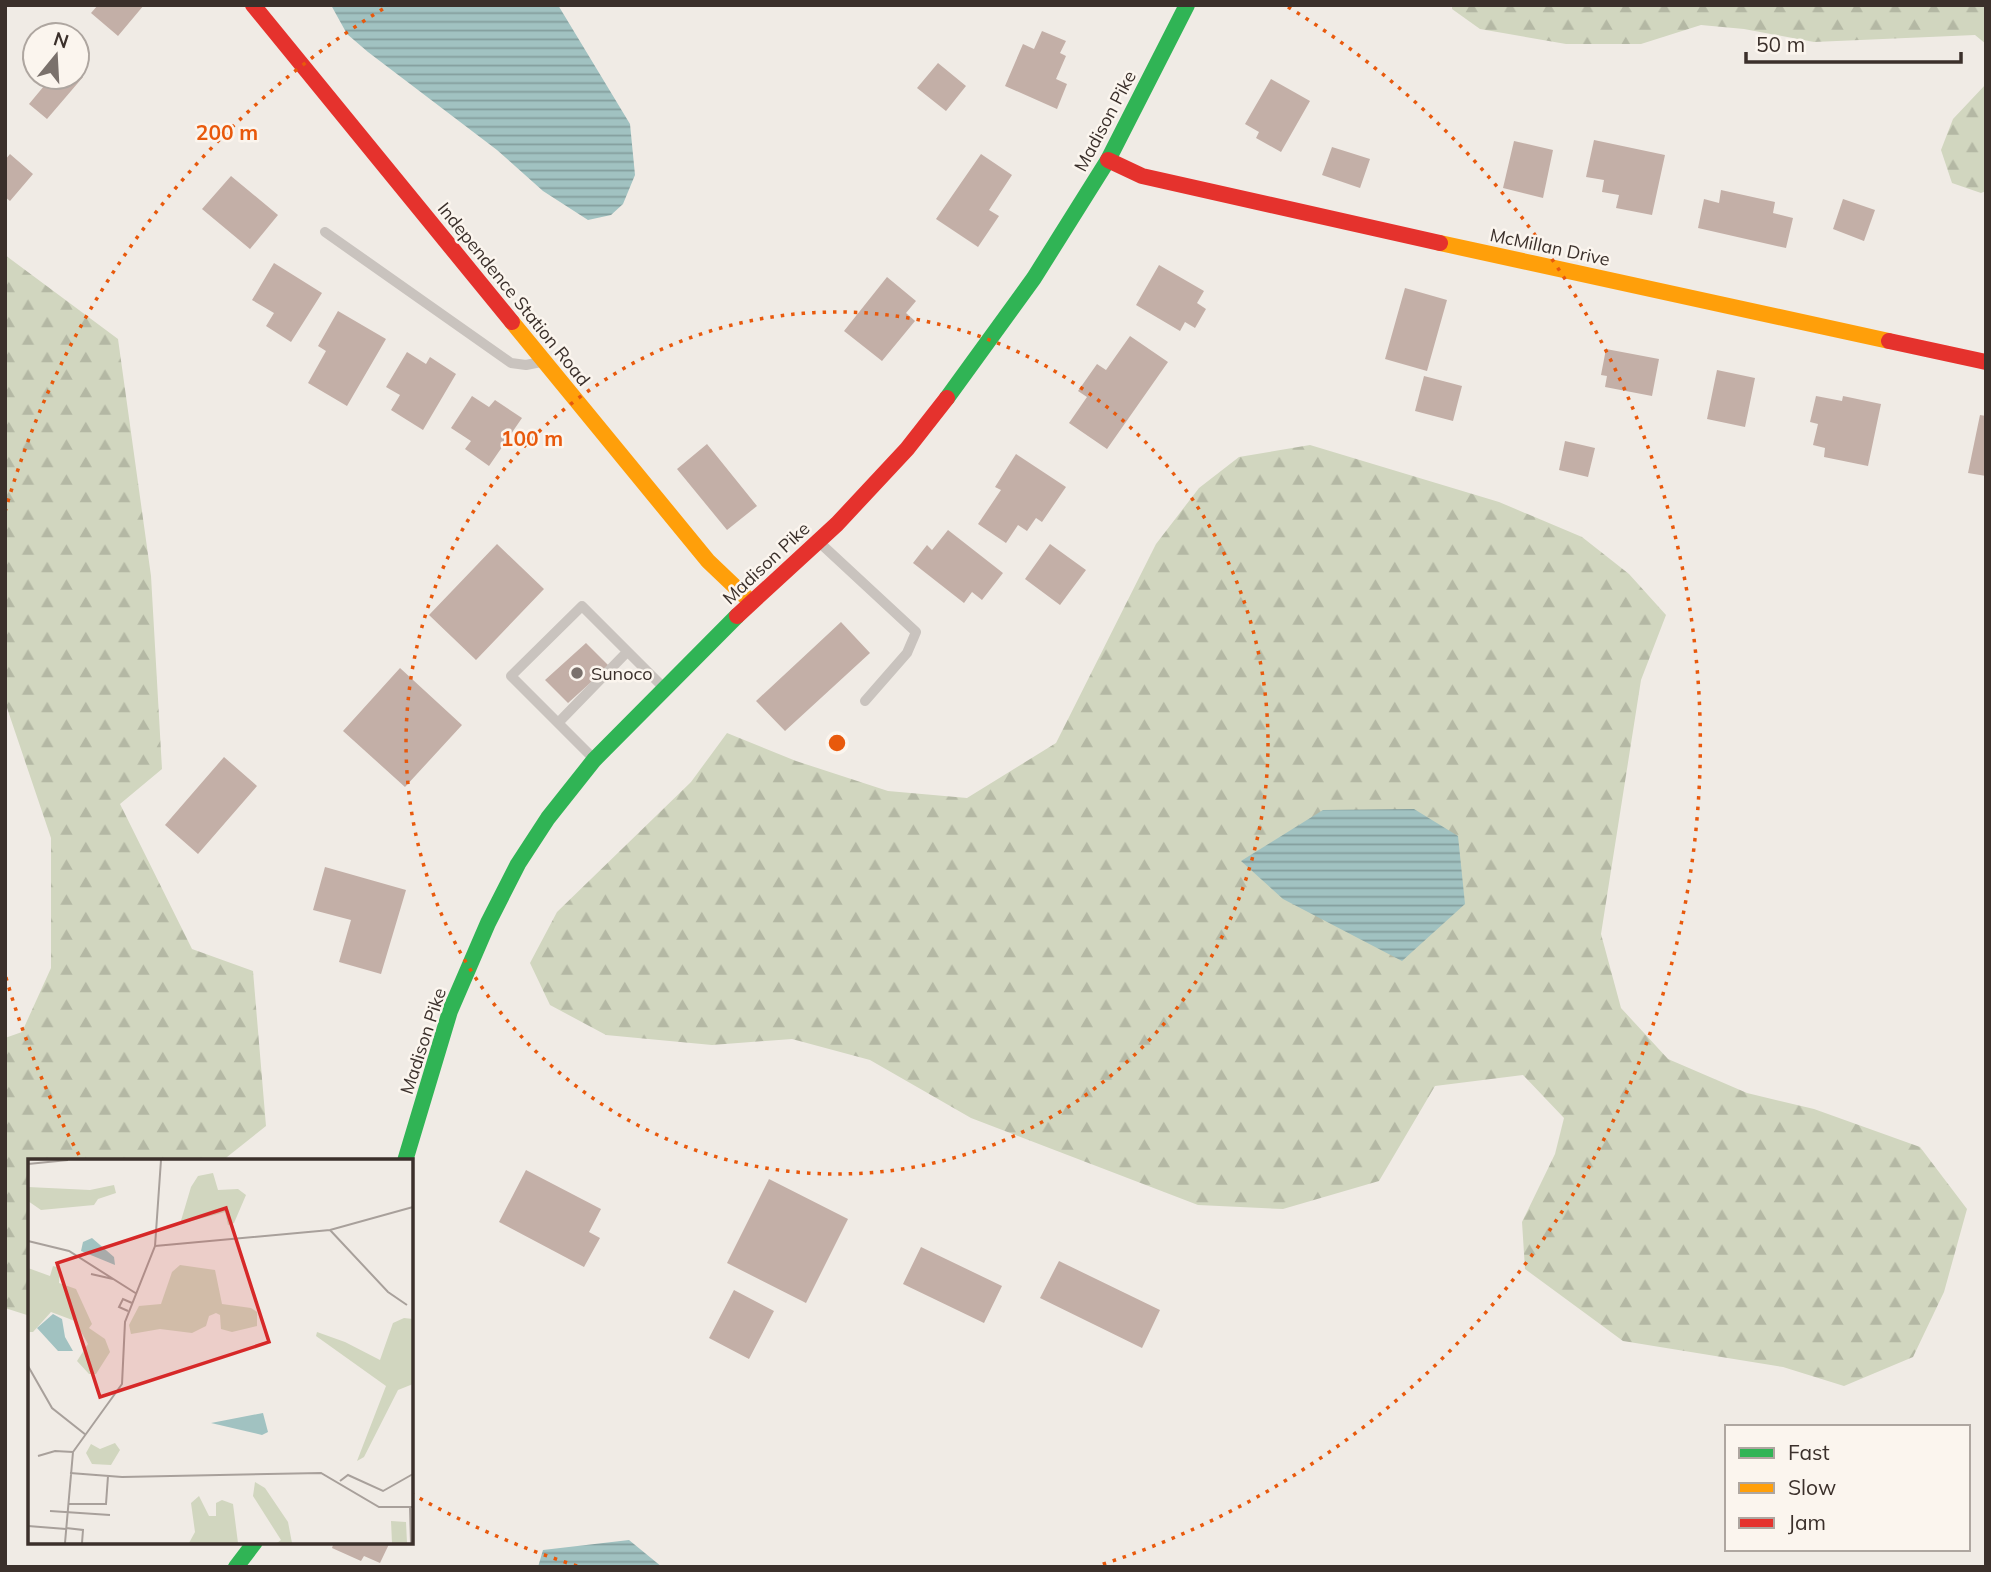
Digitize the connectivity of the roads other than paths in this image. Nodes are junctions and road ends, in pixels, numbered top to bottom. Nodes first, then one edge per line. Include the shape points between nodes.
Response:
1 (253, 5) edge
2 (1187, 5) edge
3 (1108, 160) junction
4 (325, 232) dead end
5 (544, 361) junction
6 (1986, 362) edge
7 (818, 541) junction
8 (751, 602) junction
9 (627, 652) junction
10 (664, 688) junction
11 (865, 701) dead end
12 (558, 723) junction
13 (594, 760) junction
14 (406, 1159) edge
15 (253, 1544) edge
16 (236, 1567) edge

1 - 5 street, Independence Station Road
2 - 3 street, Madison Pike
3 - 6 street, McMillan Drive via 1142,176 1215,194
3 - 7 street, Madison Pike via 1034,278 968,371 907,449
4 - 5 lane via 511,363
5 - 8 street, Independence Station Road via 708,561
7 - 8 street, Madison Pike
7 - 11 lane via 916,632 907,653
8 - 10 street, Madison Pike
9 - 10 lane
9 - 12 lane
9 - 12 lane via 582,606 511,676
10 - 13 street, Madison Pike
12 - 13 lane
13 - 14 street, Madison Pike via 518,864 488,923 450,1011
15 - 16 street

